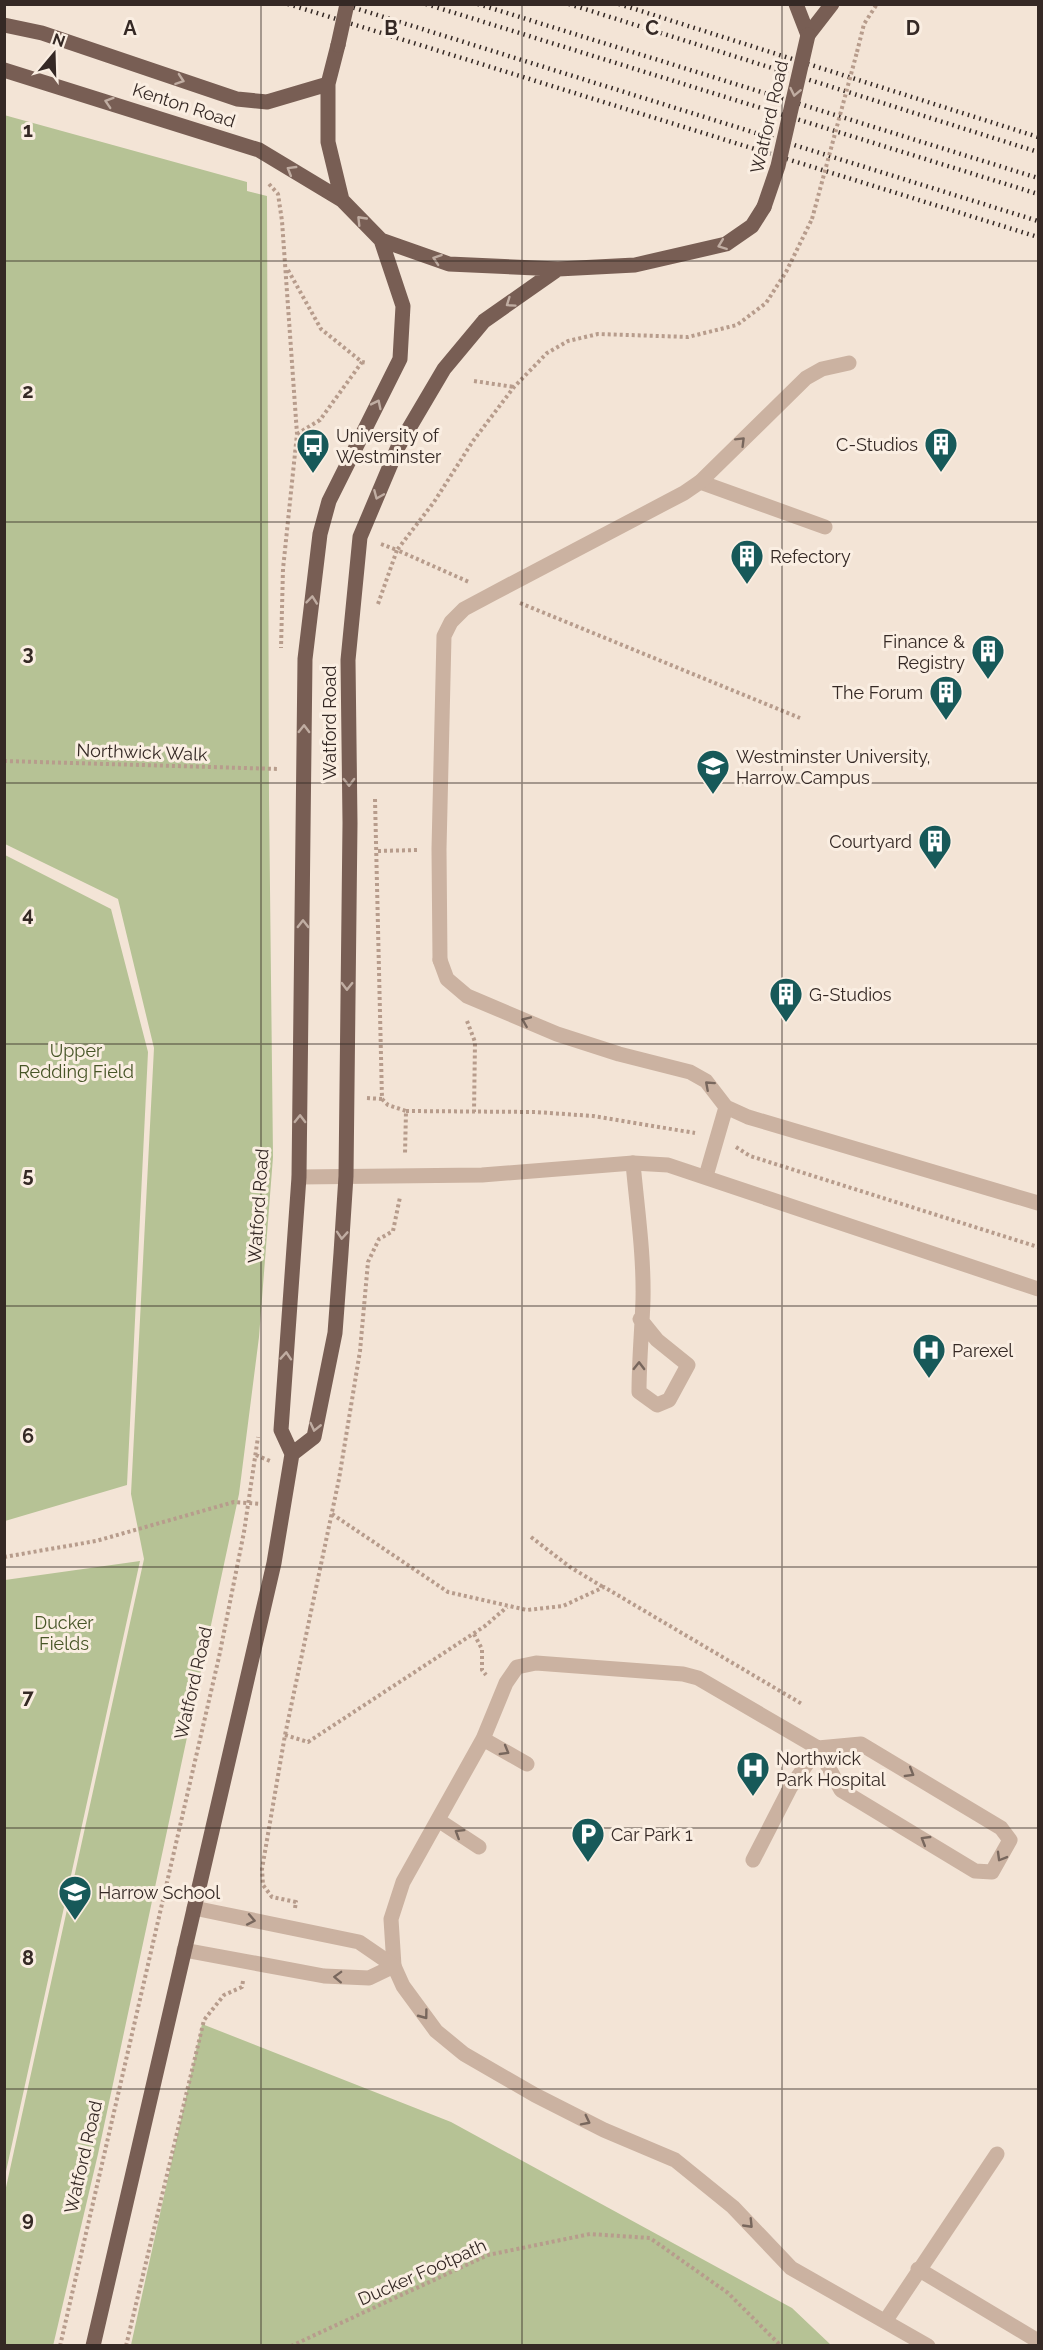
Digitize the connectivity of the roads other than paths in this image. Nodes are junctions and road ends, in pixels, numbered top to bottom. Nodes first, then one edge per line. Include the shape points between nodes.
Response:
1 (347, 4) edge
2 (796, 4) edge
3 (832, 4) edge
4 (4, 25) edge
5 (808, 35) junction
6 (4, 70) edge
7 (328, 84) junction
8 (342, 200) junction
9 (381, 240) junction
10 (558, 269) junction
11 (849, 363) dead end
12 (700, 482) junction
13 (825, 527) dead end
14 (726, 1107) junction
15 (633, 1163) junction
16 (346, 1176) junction
17 (706, 1176) junction
18 (299, 1178) junction
19 (1038, 1203) edge
20 (1038, 1289) edge
21 (640, 1319) junction
22 (292, 1454) junction
23 (483, 1739) junction
24 (818, 1748) junction
25 (527, 1764) dead end
26 (438, 1820) junction
27 (479, 1846) dead end
28 (753, 1860) dead end
29 (194, 1908) junction
30 (184, 1950) junction
31 (394, 1966) junction
32 (998, 2154) dead end
33 (918, 2269) junction
34 (886, 2320) junction
35 (1038, 2341) edge
36 (93, 2346) edge
37 (928, 2346) edge

1 - 7 main road, bridge
2 - 5 main road
3 - 5 main road
4 -> 7 main road, Kenton Road via 42,33 237,99 267,102
5 -> 10 main road, Watford Road, bridge via 778,166 764,207 752,226 726,244 635,265
8 -> 6 main road, Kenton Road via 259,150
7 - 8 main road via 328,142
9 -> 8 main road, Kenton Road
10 -> 9 main road, Watford Road via 449,264
18 -> 9 main road, Watford Road via 305,659 320,534 329,501 400,359 403,306
10 -> 16 main road, Watford Road via 484,321 444,369 398,447 360,537 348,660
12 -> 11 street via 806,378 822,369
12 - 13 street
14 -> 12 street via 706,1081 690,1072 557,1034 467,996 447,979 440,960 444,636 451,622 464,609
14 - 17 street
14 - 19 street via 748,1117
15 - 16 street via 522,1174
15 - 17 street via 668,1165
15 - 21 street via 642,1265
16 - 18 street
16 -> 22 main road, Watford Road via 335,1333 314,1437
17 - 20 street
22 -> 18 main road, Watford Road via 281,1430
21 -> 21 street via 657,1340 688,1365 669,1400 657,1405 639,1392
22 - 29 main road, Watford Road via 274,1563
23 - 24 street via 516,1667 536,1663 698,1678
23 -> 25 street
23 - 26 street
24 -> 24 street via 861,1744 1001,1828 1010,1840 992,1872 975,1871 841,1790
24 - 28 street via 790,1788
27 -> 26 street
26 - 31 street via 403,1882 391,1919
29 - 30 main road, Watford Road
29 -> 31 street via 359,1942
31 -> 30 street via 369,1978 324,1976
30 - 36 main road, Watford Road
31 -> 34 street via 403,1986 436,2031 464,2054 604,2130 675,2160 732,2207 791,2268
32 - 33 street
33 - 34 street
33 - 35 street
34 - 37 street

